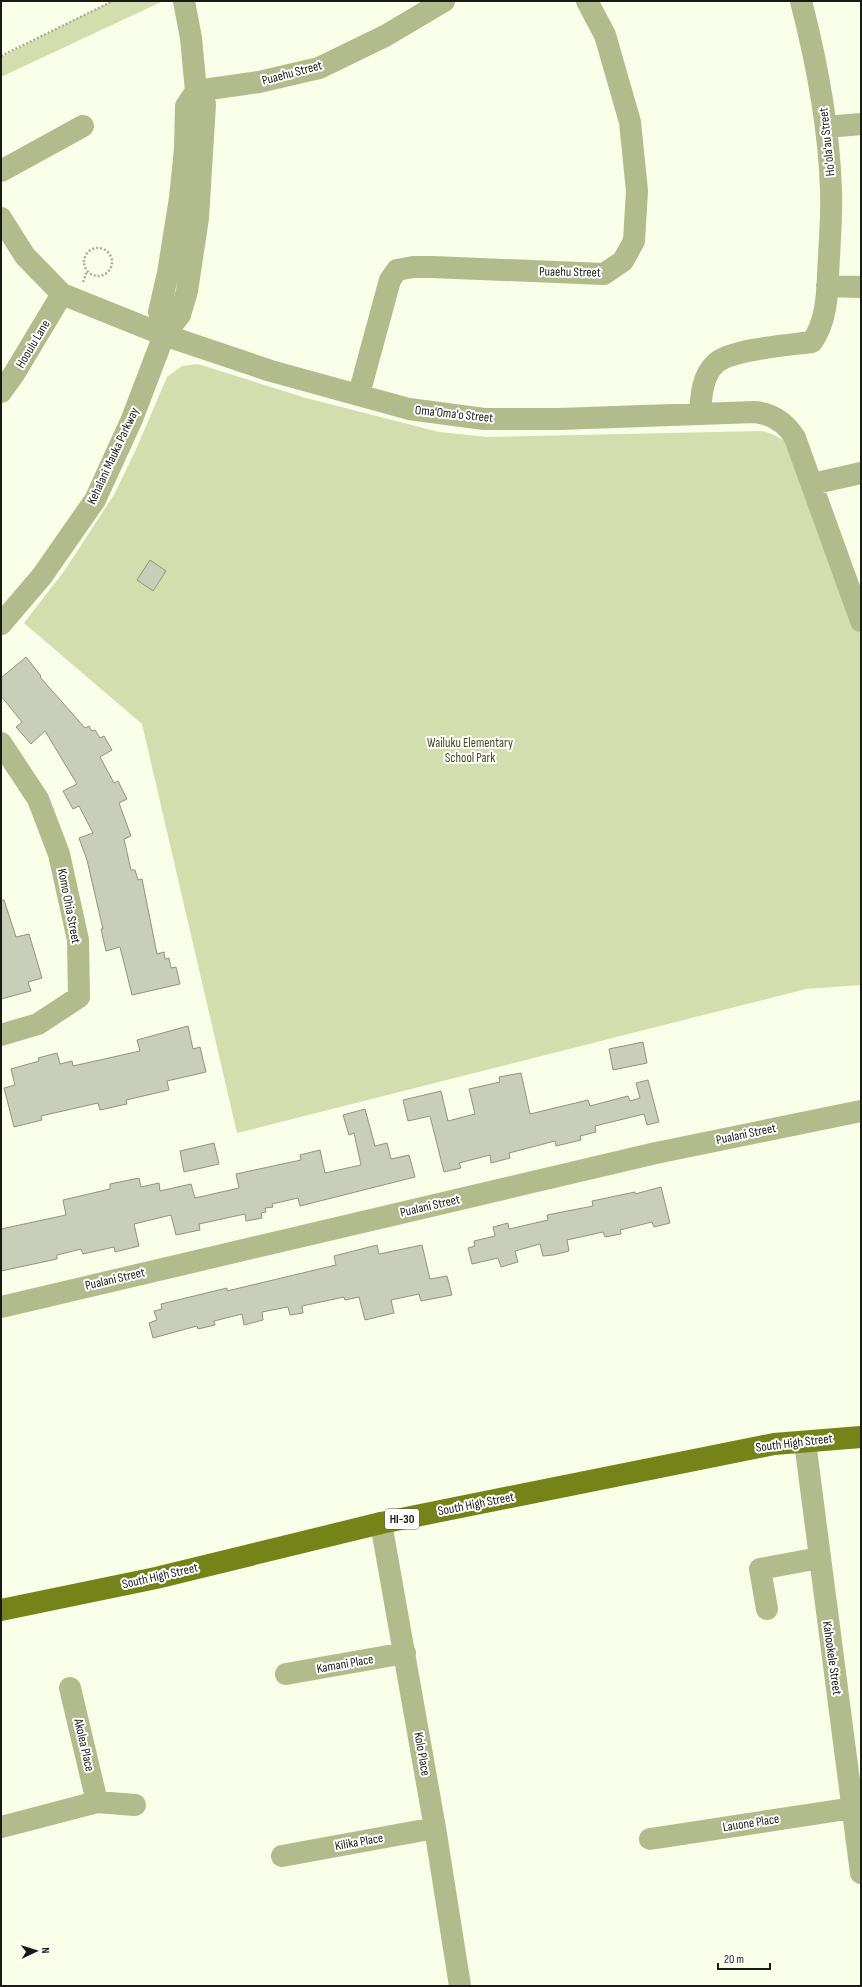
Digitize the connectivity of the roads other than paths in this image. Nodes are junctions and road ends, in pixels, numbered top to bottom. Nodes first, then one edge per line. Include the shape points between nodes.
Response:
1 (184, 1) edge
2 (444, 1) edge
3 (587, 1) edge
4 (801, 1) edge
5 (196, 91) junction
6 (861, 124) edge
7 (83, 126) dead end
8 (827, 127) junction
9 (1, 172) edge
10 (1, 218) edge
11 (827, 286) junction
12 (861, 287) edge
13 (62, 294) junction
14 (164, 336) junction
15 (1, 392) edge
16 (359, 394) junction
17 (700, 414) junction
18 (861, 473) edge
19 (812, 484) junction
20 (861, 621) edge
21 (1, 624) edge
22 (1, 743) edge
23 (1, 1035) edge
24 (861, 1111) edge
25 (1, 1307) edge
26 (861, 1437) edge
27 (805, 1442) junction
28 (381, 1523) junction
29 (819, 1558) junction
30 (766, 1609) dead end
31 (1, 1610) edge
32 (404, 1653) junction
33 (286, 1674) dead end
34 (70, 1688) dead end
35 (855, 1774) edge
36 (97, 1802) junction
37 (135, 1805) dead end
38 (852, 1808) junction
39 (1, 1827) edge
40 (435, 1828) junction
41 (650, 1839) dead end
42 (282, 1856) dead end
43 (861, 1873) edge
44 (460, 1986) edge

1 - 5 street, Kehalani Mauka Parkway via 191,38
2 - 5 street, Puaehu Street via 385,36 319,68 259,82
3 - 16 street, Puaehu Street via 605,35 630,122 637,191 634,241 623,261 604,274 432,267 397,270 390,280
4 - 8 street, Ho'ola'au Street via 814,50
5 - 14 street, Kehalani Mauka Parkway via 205,104 198,218 187,291 180,315
6 - 8 street
7 - 9 street
8 - 11 street, Ho'ola'au Street via 831,191
10 - 13 street via 25,256
11 - 12 street
11 - 17 street, Ho'ola'au Street via 824,320 812,342 739,353 716,363 706,377 701,394
13 - 14 street, Oma'Oma'o Street
13 - 15 street, Hooulu Lane
14 - 16 street, Oma'Oma'o Street via 271,371
14 - 21 street, Kehalani Mauka Parkway via 132,419 95,500 42,576
16 - 17 street, Oma'Oma'o Street via 409,409 484,418 559,420
17 - 19 street, Oma'Oma'o Street via 755,412 774,417 790,430 795,438
18 - 19 street
19 - 20 street, Oma'Oma'o Street
22 - 23 street, Komo Ohia Street via 38,799 59,854 78,940 79,997 38,1024
24 - 25 street, Pualani Street via 656,1153
26 - 27 main road, South High Street / HI-30
27 - 28 main road, South High Street / HI-30 via 774,1444
27 - 29 street, Kahookele Street
28 - 31 main road, South High Street / HI-30 via 156,1578
28 - 32 street, Kolo Place
29 - 30 street via 760,1569
29 - 35 street, Kahookele Street
32 - 33 street, Kamani Place
32 - 40 street, Kolo Place
34 - 36 street, Akolea Place
35 - 38 street, Kahookele Street
36 - 37 street
36 - 39 street
38 - 41 street, Lauone Place
38 - 43 street, Kahookele Street
40 - 42 street, Kilika Place
40 - 44 street, Kolo Place

